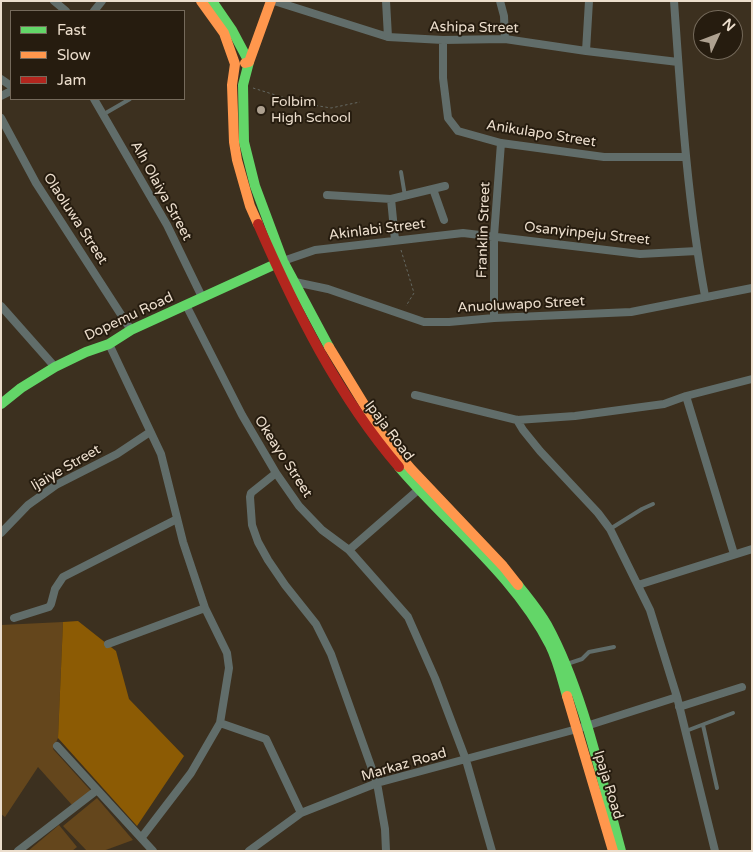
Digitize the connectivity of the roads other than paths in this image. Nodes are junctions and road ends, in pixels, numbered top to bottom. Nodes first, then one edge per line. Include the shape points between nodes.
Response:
1 (54, 1) edge
2 (201, 1) edge
3 (212, 1) edge
4 (272, 1) edge
5 (386, 1) edge
6 (500, 1) edge
7 (589, 1) edge
8 (674, 1) edge
9 (65, 10) edge
10 (388, 37) junction
11 (506, 39) junction
12 (443, 40) junction
13 (586, 51) junction
14 (249, 62) junction
15 (678, 62) junction
16 (235, 64) junction
17 (95, 100) edge
18 (128, 100) edge
19 (104, 114) junction
20 (1, 118) edge
21 (501, 143) junction
22 (686, 157) junction
23 (401, 172) dead end
24 (445, 186) dead end
25 (433, 189) junction
26 (327, 195) dead end
27 (405, 196) junction
28 (392, 199) junction
29 (444, 220) dead end
30 (476, 234) joint
31 (494, 236) junction
32 (396, 239) junction
33 (697, 251) junction
34 (279, 263) junction
35 (290, 284) junction
36 (752, 288) edge
37 (705, 296) junction
38 (202, 297) junction
39 (186, 305) junction
40 (1, 306) edge
41 (494, 318) junction
42 (131, 330) junction
43 (110, 344) junction
44 (55, 367) junction
45 (752, 379) edge
46 (415, 395) dead end
47 (686, 396) junction
48 (1, 404) edge
49 (517, 420) junction
50 (150, 432) junction
51 (276, 473) junction
52 (418, 490) junction
53 (653, 504) dead end
54 (177, 519) junction
55 (610, 529) junction
56 (1, 533) edge
57 (752, 549) edge
58 (349, 550) junction
59 (734, 554) junction
60 (638, 585) junction
61 (530, 605) junction
62 (205, 608) junction
63 (14, 618) dead end
64 (108, 644) dead end
65 (614, 647) dead end
66 (565, 665) junction
67 (742, 687) dead end
68 (677, 697) junction
69 (679, 707) junction
70 (733, 713) dead end
71 (220, 723) junction
72 (702, 725) junction
73 (581, 728) junction
74 (686, 731) junction
75 (57, 746) dead end
76 (466, 760) junction
77 (377, 783) junction
78 (717, 788) dead end
79 (97, 790) junction
80 (301, 813) junction
81 (142, 837) junction
82 (18, 851) edge
83 (153, 851) edge
84 (249, 851) edge
85 (386, 851) edge
86 (492, 851) edge
87 (614, 851) edge
88 (621, 851) edge
89 (715, 851) edge

1 - 9 street
2 - 16 main road, Ipaja Road via 224,33
3 - 14 main road
4 - 10 street, Ashipa Street
4 - 14 main road, Ipaja Road
5 - 10 street
6 - 11 street
7 - 13 street
8 - 15 street
10 - 12 street, Ashipa Street
11 - 12 street, Ashipa Street
11 - 13 street, Ashipa Street
12 - 21 street, Anikulapo Street via 448,118 458,131
13 - 15 street, Ashipa Street
14 - 16 main road
14 - 34 main road, Ipaja Road via 243,85 242,128 248,163
15 - 22 street
16 - 34 main road, Ipaja Road via 232,85 237,160 250,206
17 - 19 street, Alh Olaiya Street
18 - 19 lane
19 - 38 street, Alh Olaiya Street via 167,224
20 - 42 street, Olaoluwa Street via 36,183
21 - 22 street, Anikulapo Street via 604,157
21 - 31 street, Franklin Street
22 - 33 street
23 - 27 lane
24 - 25 street
25 - 27 street
25 - 29 street
26 - 28 street
27 - 28 street
28 - 32 street
30 - 31 street, Osanyinpeju Street
30 - 32 street, Akinlabi Street
31 - 33 street, Osanyinpeju Street via 640,254
31 - 41 street, Franklin Street
32 - 34 street, Akinlabi Street via 315,250
33 - 37 street
34 - 35 main road, Ipaja Road
34 - 38 main road, Dopemu Road
35 - 41 street, Anuoluwapo Street via 328,289 424,322
35 - 52 main road, Ipaja Road via 339,385 377,442
35 - 61 main road, Ipaja Road via 384,437 503,566
36 - 37 street, Anuoluwapo Street
37 - 41 street, Anuoluwapo Street via 631,312
38 - 39 main road, Dopemu Road
39 - 42 main road, Dopemu Road
39 - 51 street, Okeayo Street via 242,415
40 - 44 street
42 - 43 main road, Dopemu Road
43 - 44 main road, Dopemu Road
43 - 50 street
44 - 48 main road, Dopemu Road
45 - 47 street
46 - 49 street
47 - 49 street via 646,407
47 - 59 street
49 - 55 street via 540,451
50 - 54 street via 161,454
50 - 56 street, Ijaiye Street via 117,454 56,485 28,505
51 - 58 street, Okeayo Street via 299,506 322,530
51 - 77 street via 251,493 252,525 268,560 316,624 331,654
52 - 58 street
52 - 61 main road, Ipaja Road
53 - 55 lane
54 - 62 street
54 - 63 street via 63,577 48,607
55 - 60 street
57 - 59 street
58 - 76 street, Okeayo Street via 408,617
59 - 60 street
60 - 68 street via 650,610
61 - 66 main road, Ipaja Road via 557,644
61 - 73 main road, Ipaja Road via 550,646
62 - 64 street
62 - 71 street via 227,653 229,668
65 - 66 lane via 589,652 582,659
66 - 73 main road, Ipaja Road
67 - 69 street
68 - 69 street
68 - 73 street, Markaz Road
69 - 74 street
70 - 72 lane
71 - 80 street via 266,739
71 - 81 street via 191,773
72 - 74 lane
72 - 78 lane
73 - 76 street, Markaz Road
73 - 87 main road, Ipaja Road
73 - 88 main road, Ipaja Road
74 - 89 street
75 - 79 street
76 - 77 street, Markaz Road
76 - 86 street, Okeayo Street
77 - 80 street, Markaz Road
77 - 85 street
79 - 81 street
79 - 82 street
80 - 84 street, Markaz Road
81 - 83 street

